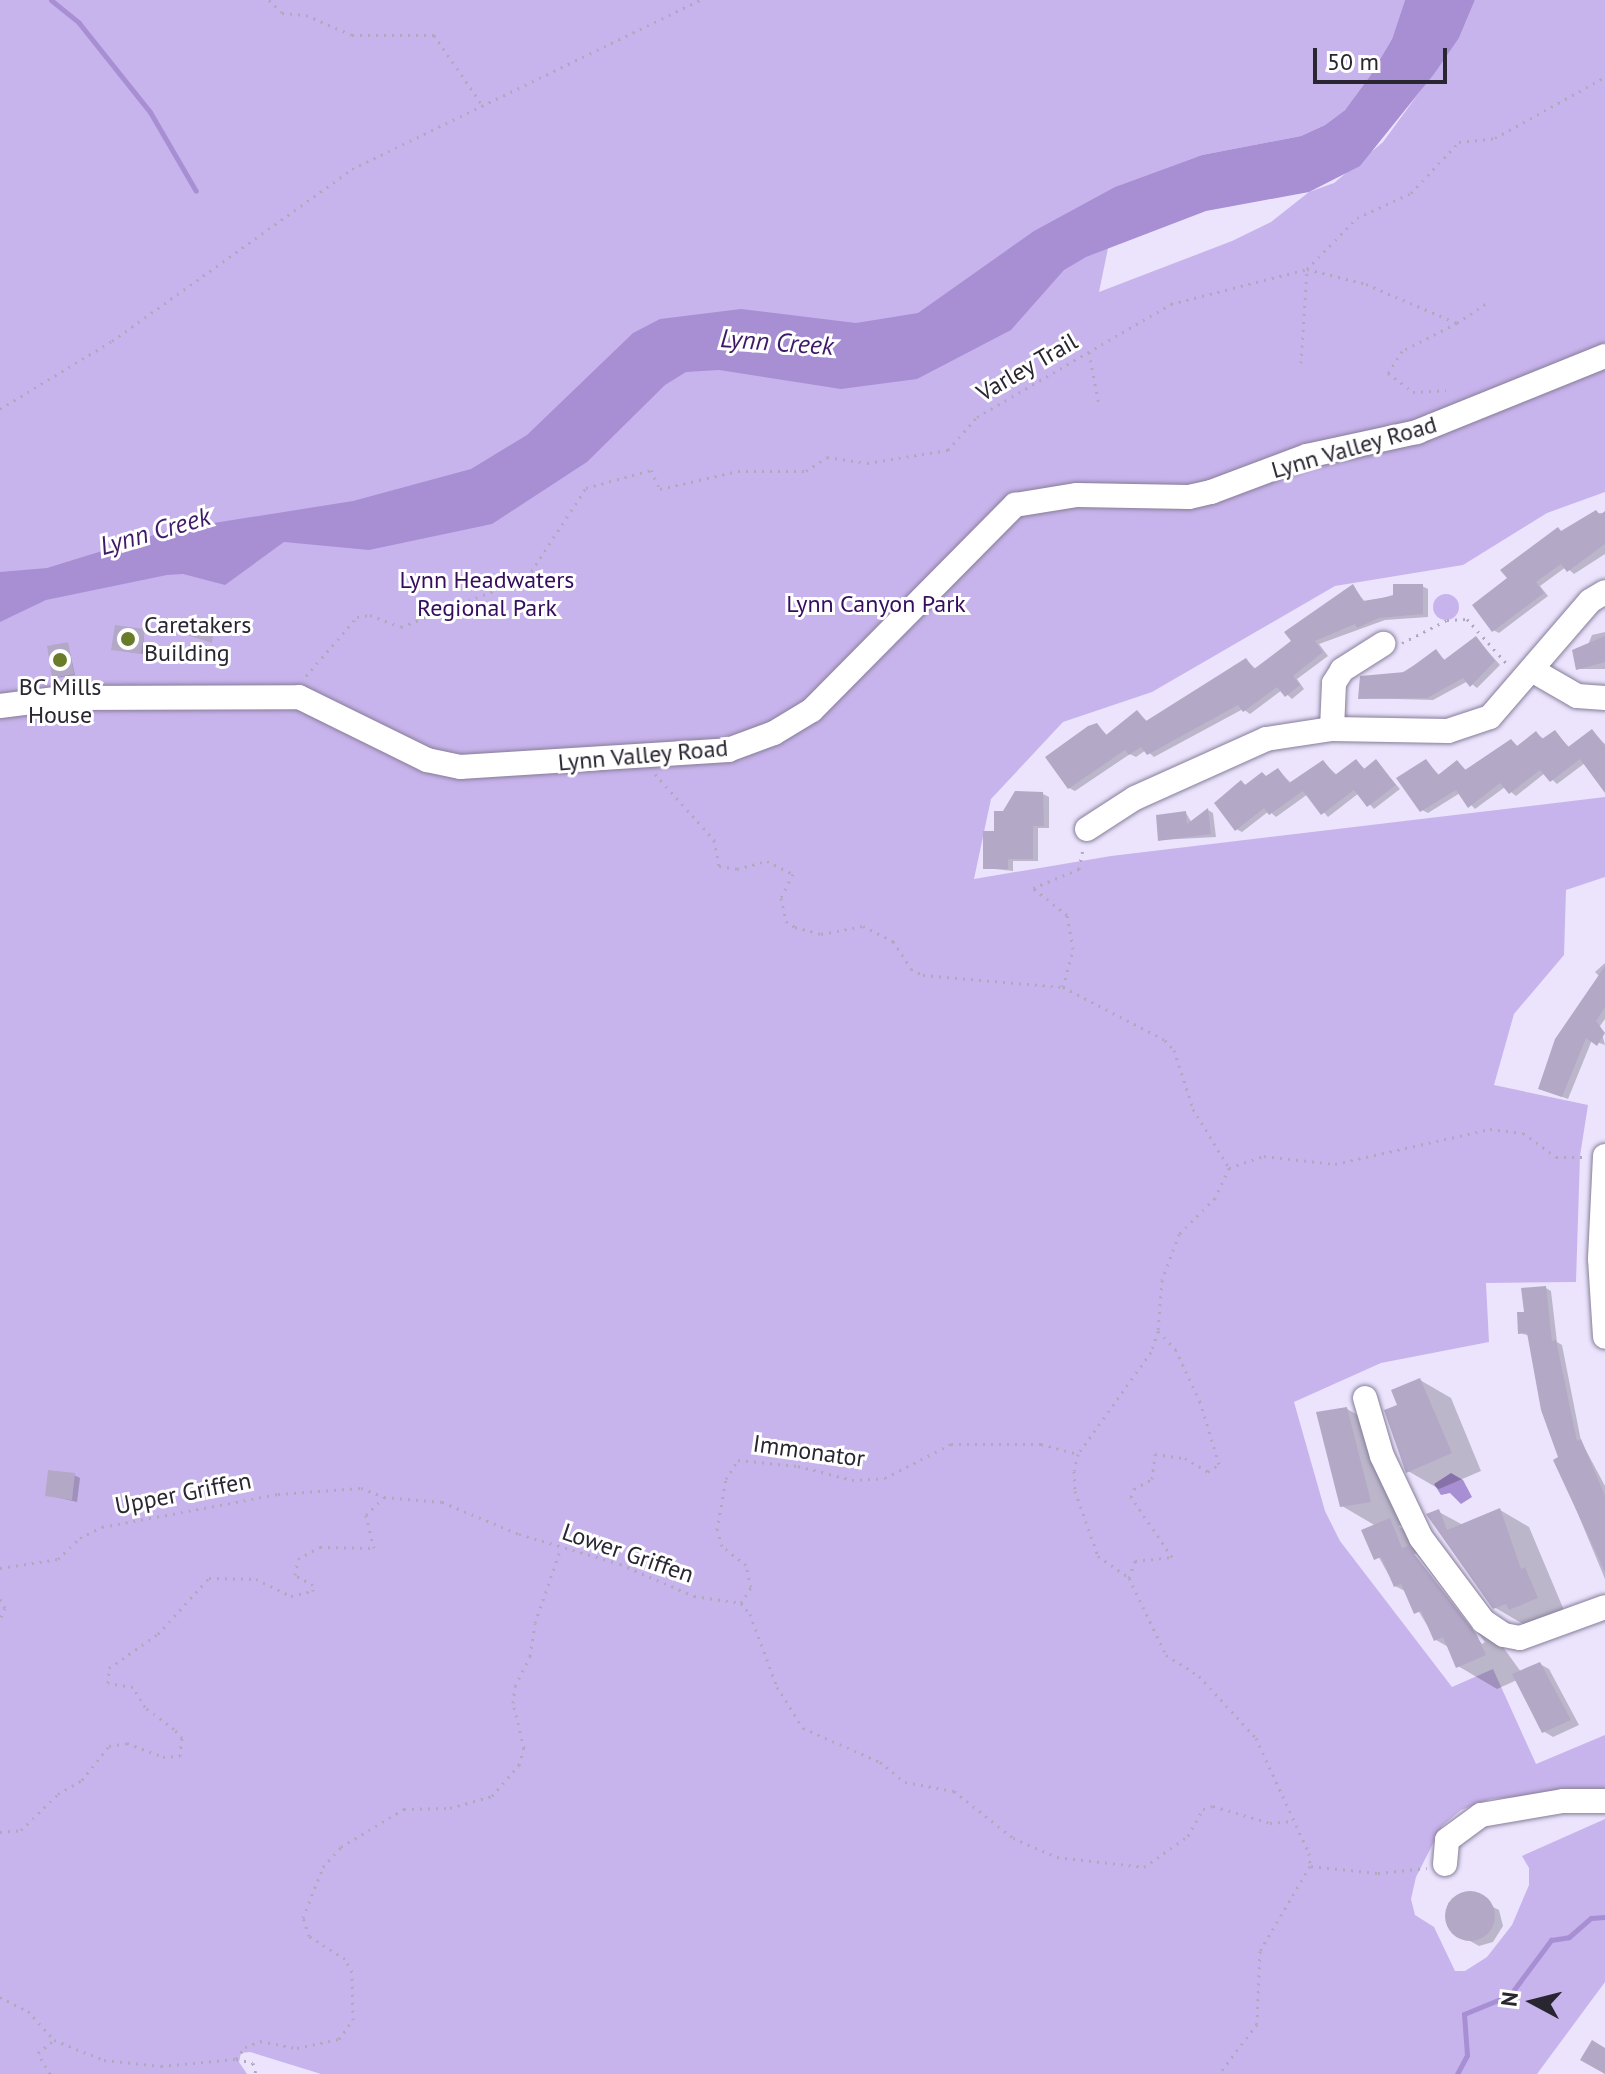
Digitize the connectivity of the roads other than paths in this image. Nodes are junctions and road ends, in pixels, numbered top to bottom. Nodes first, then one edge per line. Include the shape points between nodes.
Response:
1 (1605, 356) edge
2 (1605, 592) edge
3 (1383, 644) road end
4 (1527, 675) junction
5 (1605, 698) edge
6 (0, 706) edge
7 (1332, 729) junction
8 (1087, 829) dead end
9 (1605, 1158) edge
10 (1605, 1337) edge
11 (1365, 1398) dead end
12 (1605, 1607) edge
13 (1605, 1801) edge
14 (1445, 1862) road end

1 - 6 street, Lynn Valley Road via 1417,432 1307,456 1211,492 1189,497 1077,495 1015,505 830,693 795,722 728,750 510,766 442,765 299,697 63,698
2 - 4 street via 1590,601
3 - 7 street via 1342,670 1334,683
4 - 5 street via 1577,696
4 - 7 street via 1490,717 1472,725 1448,731
7 - 8 street via 1297,732 1233,750 1135,798
9 - 10 street via 1600,1259
11 - 12 street via 1382,1456 1421,1538 1483,1621 1520,1638
13 - 14 street via 1563,1801 1481,1815 1453,1832

